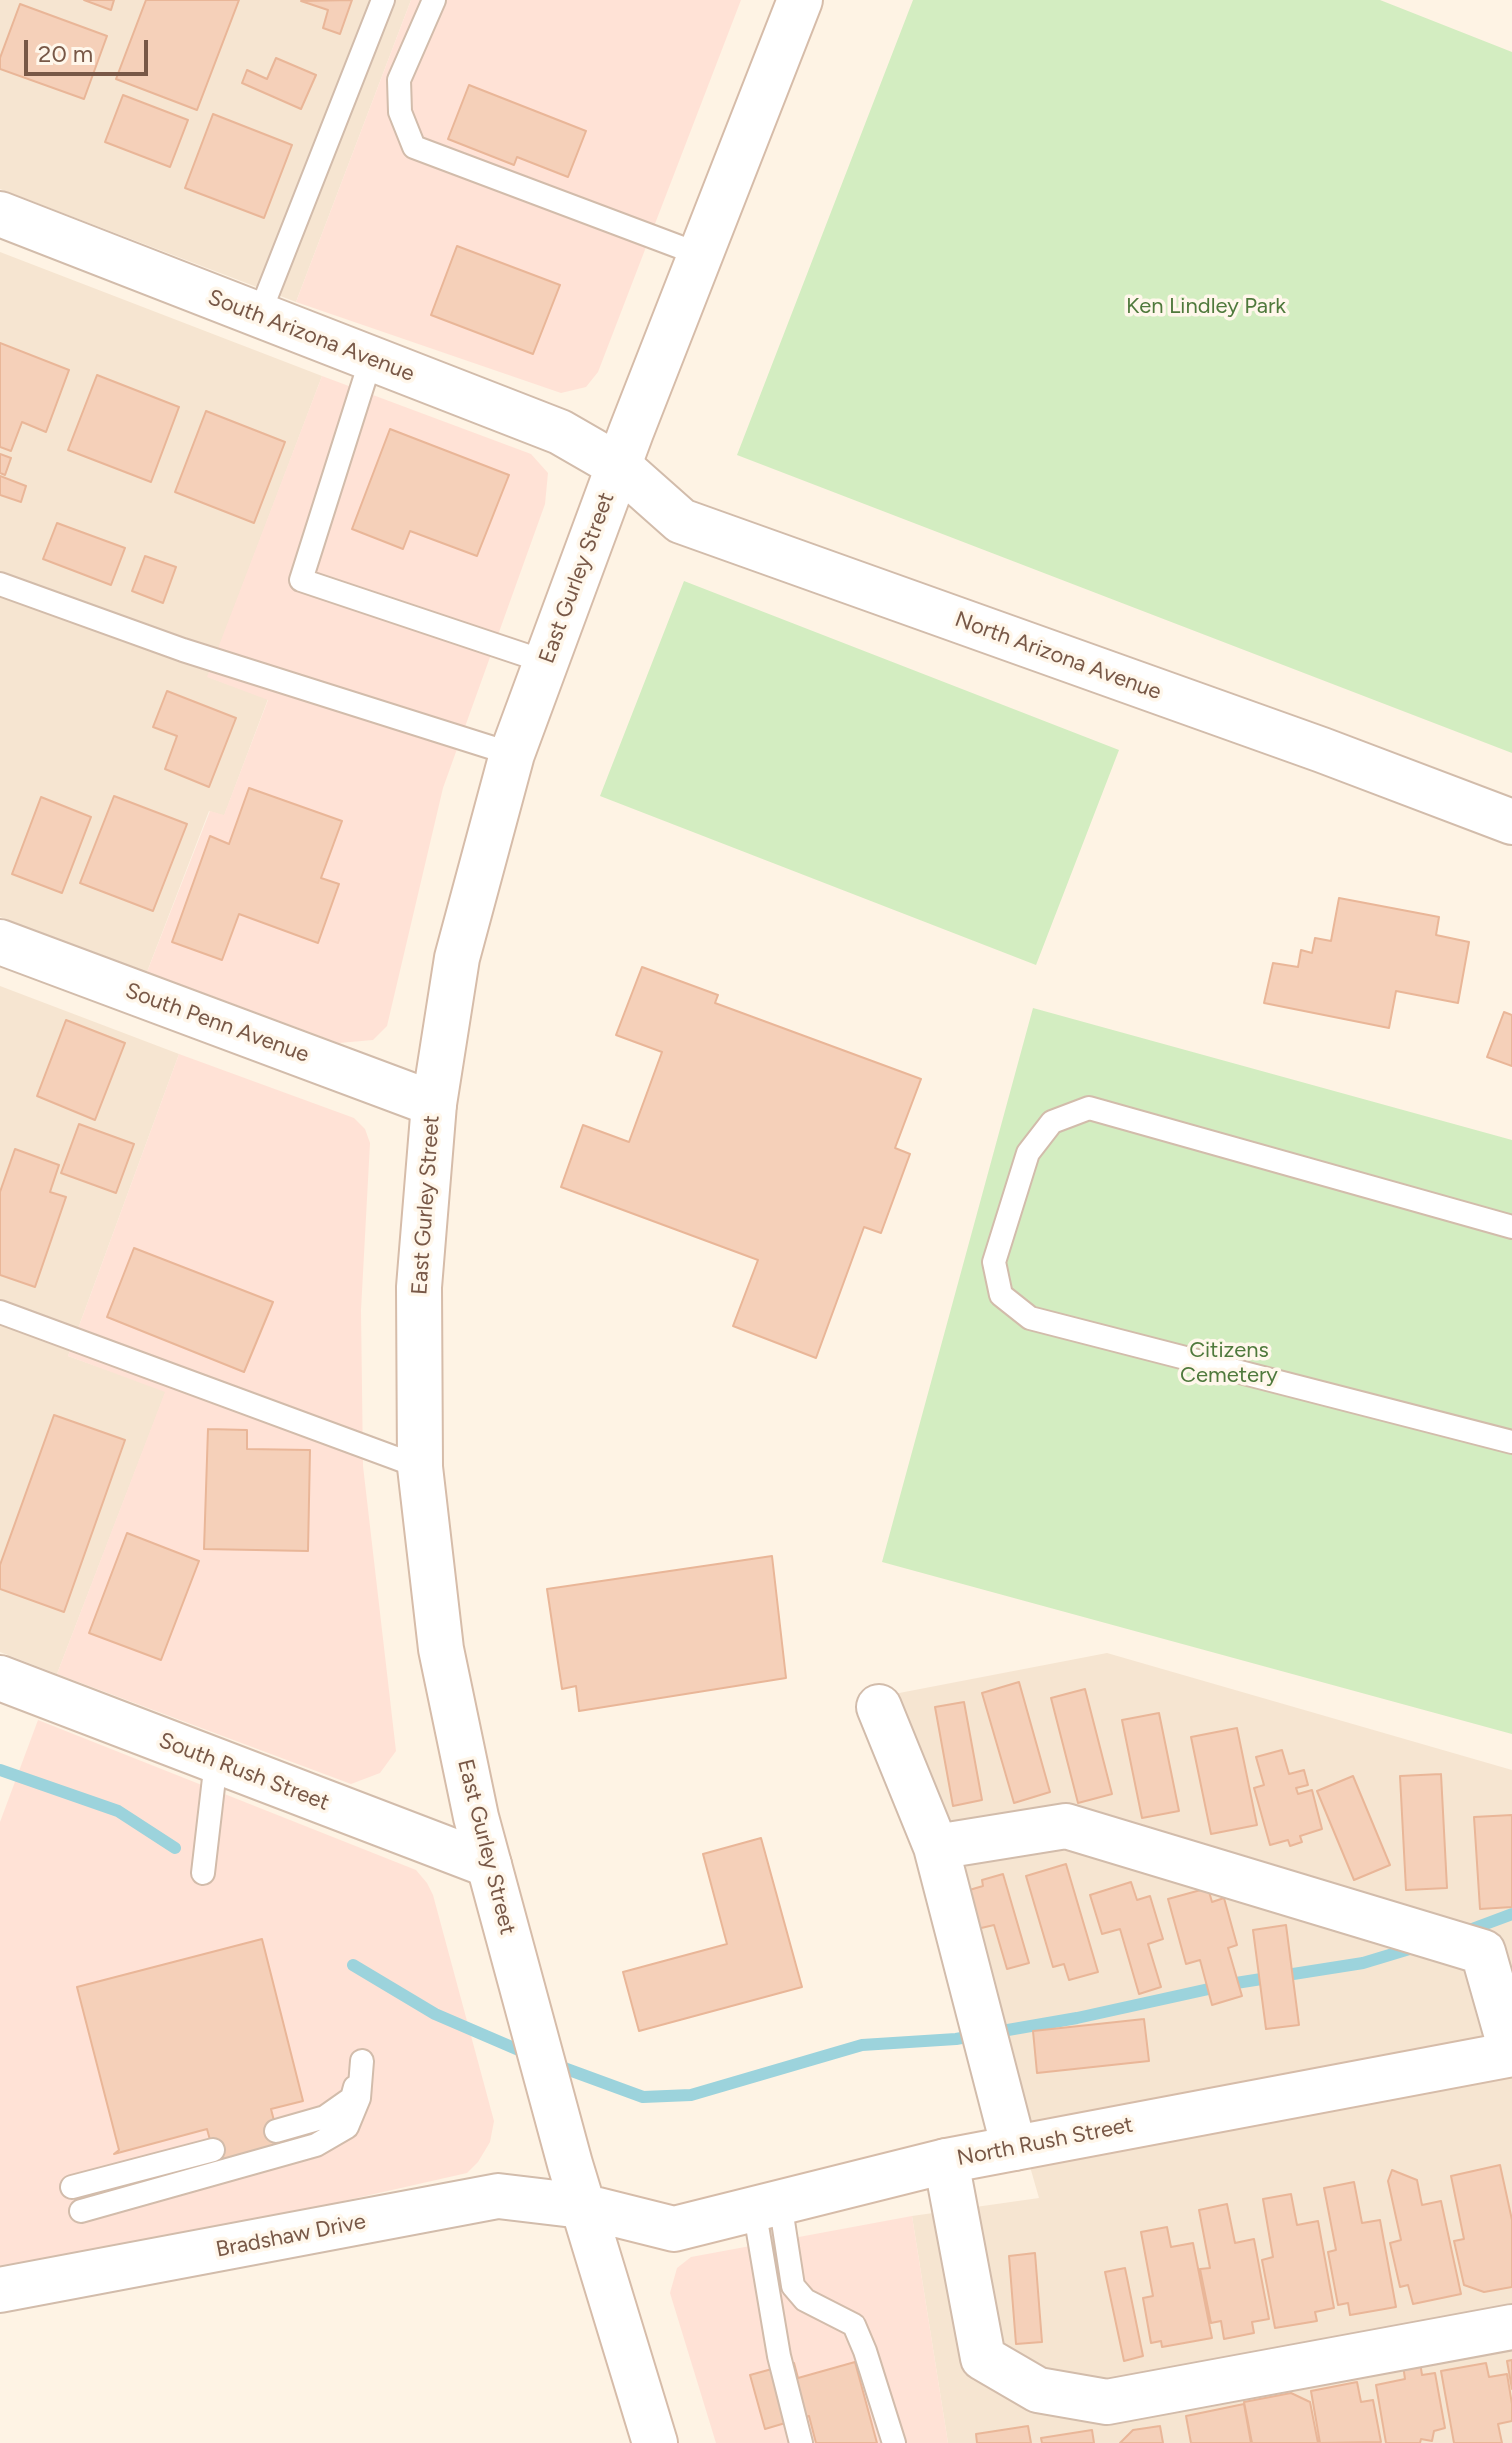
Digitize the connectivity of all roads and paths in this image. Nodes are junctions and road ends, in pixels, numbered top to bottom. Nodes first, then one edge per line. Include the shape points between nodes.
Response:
1 (383, 0) edge
2 (434, 0) edge
3 (800, 0) edge
4 (0, 214) edge
5 (701, 255) junction
6 (259, 315) junction
7 (371, 359) junction
8 (619, 466) junction
9 (0, 584) edge
10 (546, 662) junction
11 (512, 754) junction
12 (1512, 822) edge
13 (0, 942) edge
14 (434, 1104) junction
15 (1512, 1227) edge
16 (0, 1312) edge
17 (1512, 1442) edge
18 (420, 1467) junction
19 (0, 1678) edge
20 (879, 1707) dead end
21 (216, 1761) junction
22 (936, 1847) junction
23 (489, 1865) junction
24 (203, 1873) dead end
25 (1512, 2054) edge
26 (276, 2131) dead end
27 (1014, 2148) junction
28 (213, 2150) dead end
29 (946, 2161) junction
30 (72, 2187) dead end
31 (767, 2205) junction
32 (582, 2206) junction
33 (81, 2211) dead end
34 (0, 2290) edge
35 (1512, 2327) edge
36 (655, 2443) edge
37 (801, 2443) edge
38 (894, 2443) edge

1 - 6 lane
2 - 5 lane via 399,80 400,112 414,147
3 - 5 street, East Gurley Street
4 - 6 street, South Arizona Avenue
5 - 8 street, East Gurley Street
6 - 7 street, South Arizona Avenue
7 - 8 street, South Arizona Avenue via 560,432
7 - 10 lane via 301,580
8 - 10 street, East Gurley Street
8 - 12 street, North Arizona Avenue via 681,521
9 - 11 lane via 183,650
10 - 11 street, East Gurley Street
11 - 14 street, East Gurley Street via 457,958
13 - 14 street, South Penn Avenue
14 - 18 street, East Gurley Street via 419,1287
15 - 17 lane via 1089,1108 1052,1122 1028,1153 994,1262 1001,1295 1030,1318
16 - 18 lane
18 - 23 street, East Gurley Street via 441,1649
19 - 21 street, South Rush Street
20 - 22 street
21 - 23 street, South Rush Street
21 - 24 lane
22 - 25 street via 1066,1826 1483,1952
22 - 27 street
23 - 32 street, East Gurley Street
25 - 27 street, North Rush Street
26 - 33 lane via 325,2117 352,2098 362,2061 359,2098 347,2127 316,2145
27 - 29 street, North Rush Street
28 - 30 lane
29 - 31 street, North Rush Street
29 - 35 street via 983,2358 1038,2390 1107,2402
31 - 32 street, North Rush Street via 674,2229
31 - 37 lane via 779,2356
31 - 38 lane via 793,2286 805,2300 854,2325
32 - 34 street, Bradshaw Drive via 498,2196
32 - 36 street, East Gurley Street

